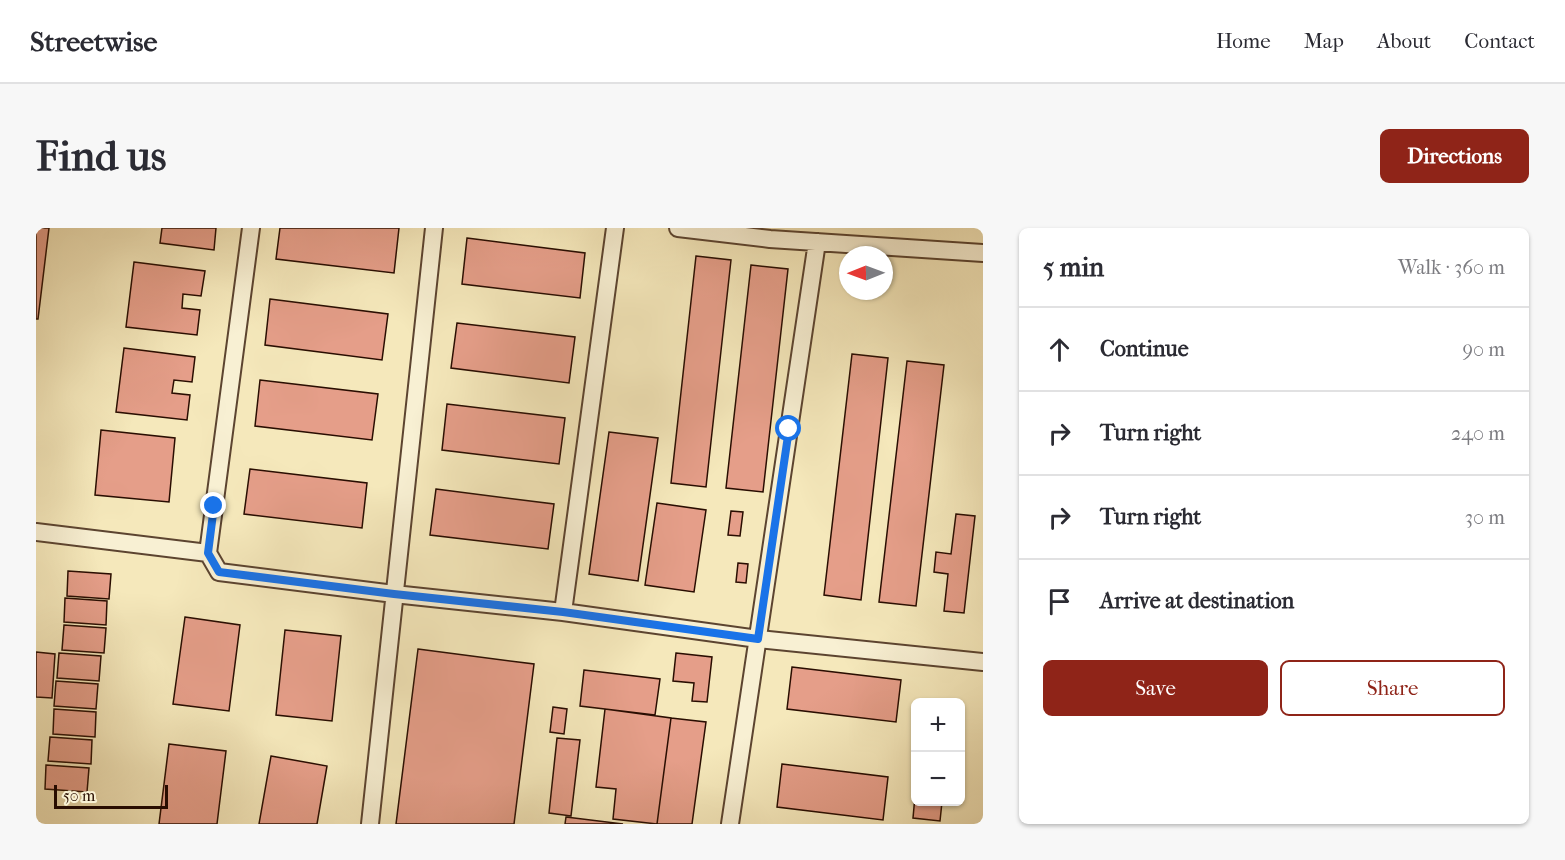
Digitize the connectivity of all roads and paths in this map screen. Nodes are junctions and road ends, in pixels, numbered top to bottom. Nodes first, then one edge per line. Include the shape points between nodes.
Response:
1 (250, 228) edge
2 (434, 228) edge
3 (615, 228) edge
4 (678, 228) edge
5 (817, 242) junction
6 (983, 252) edge
7 (36, 532) edge
8 (208, 553) junction
9 (394, 594) junction
10 (563, 612) junction
11 (758, 639) junction
12 (983, 662) edge
13 (370, 824) edge
14 (730, 824) edge

1 - 8 lane
2 - 9 lane
3 - 10 lane
4 - 5 lane
5 - 6 lane
5 - 11 lane
7 - 8 lane
8 - 9 lane via 219,572
9 - 10 lane
9 - 13 lane
10 - 11 lane
11 - 12 lane
11 - 14 lane

